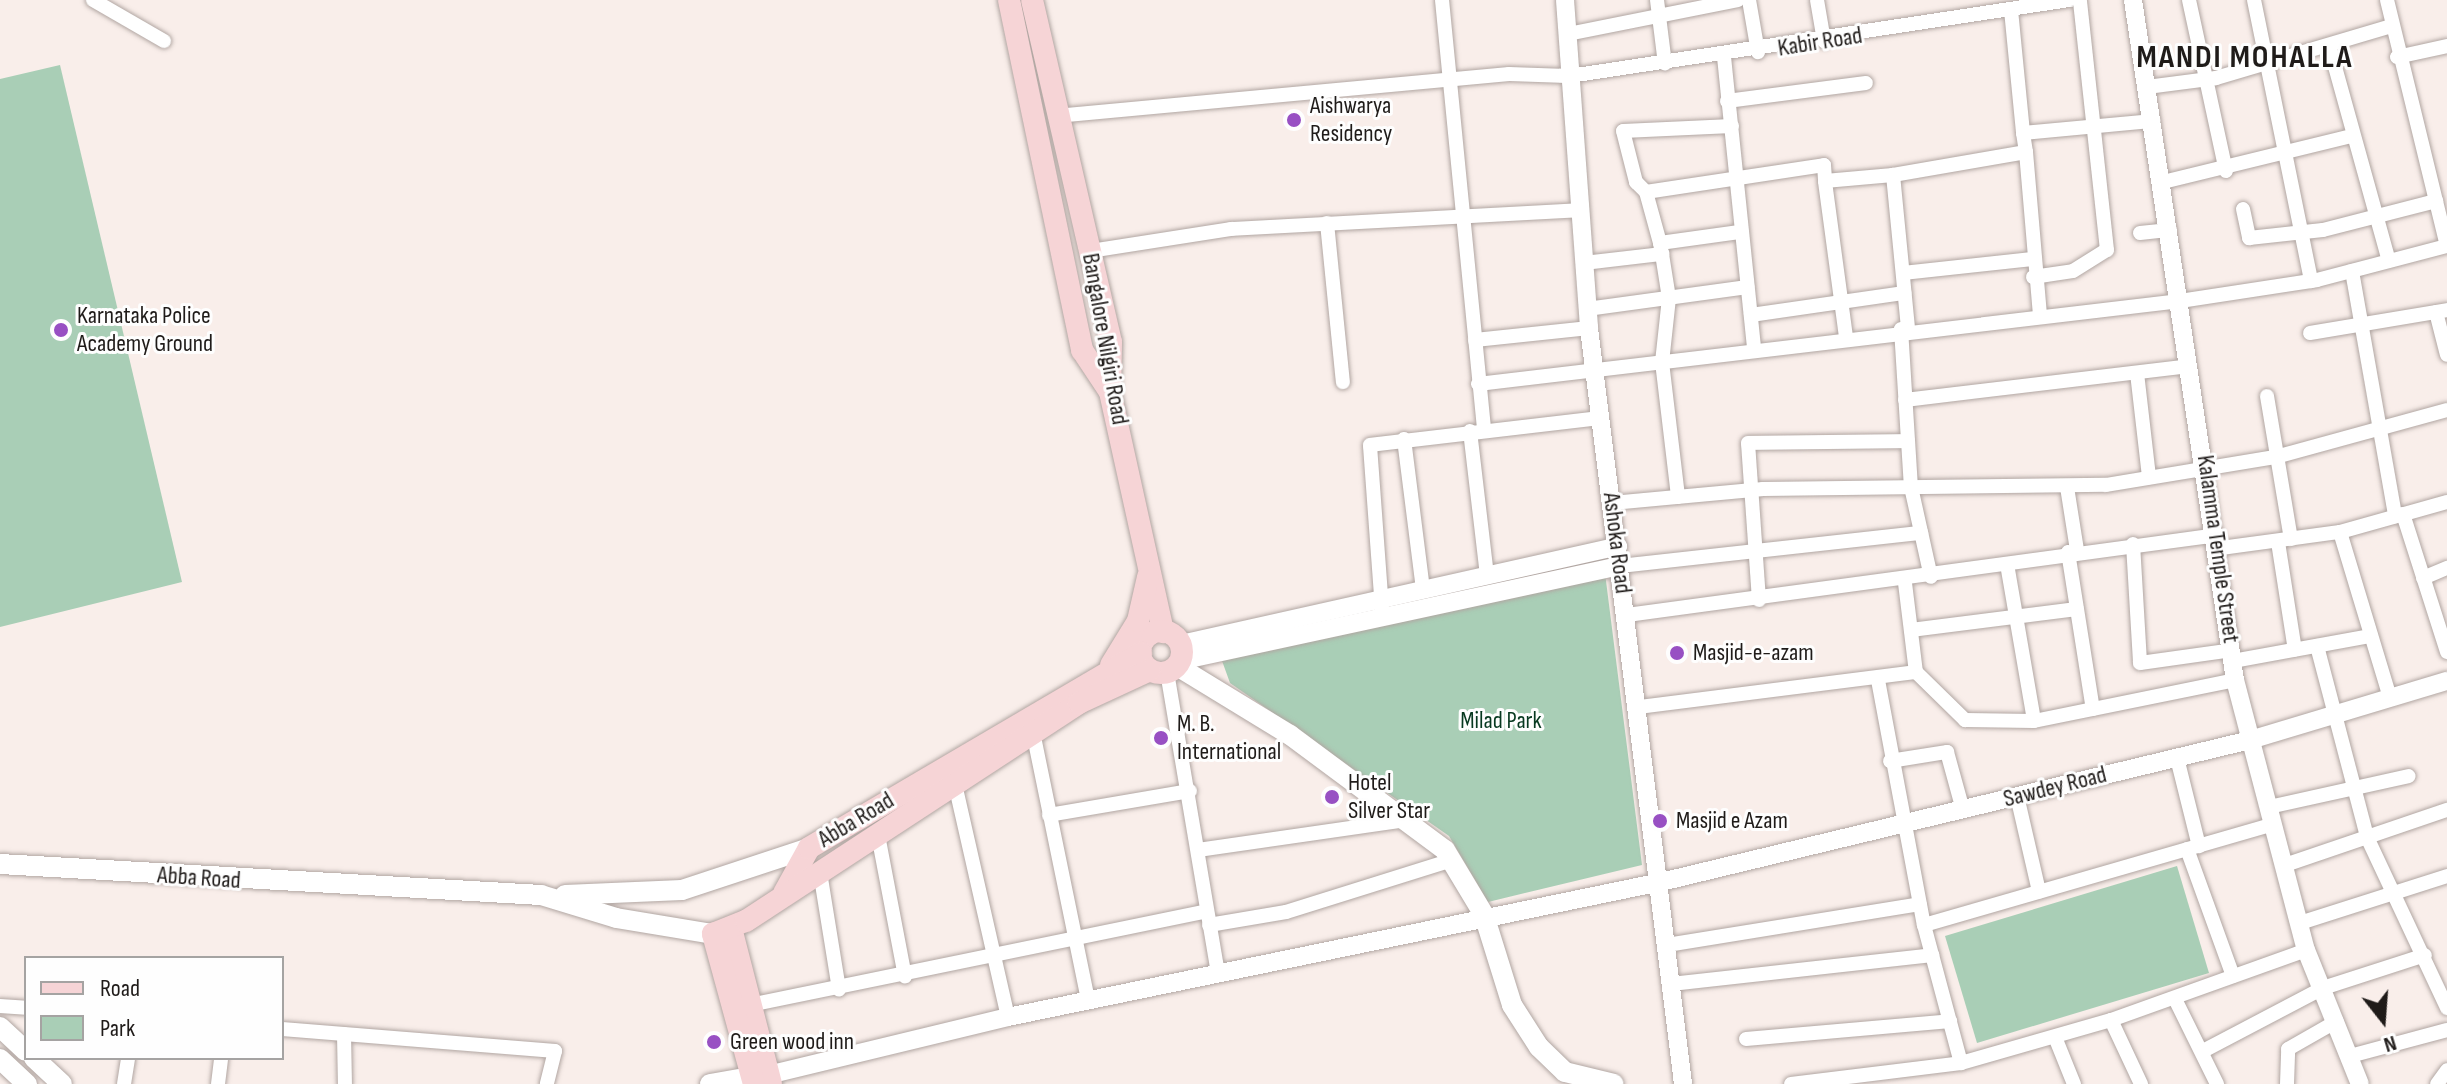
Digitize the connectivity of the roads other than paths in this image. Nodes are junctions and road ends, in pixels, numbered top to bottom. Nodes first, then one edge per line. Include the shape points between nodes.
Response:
1 (93, 0) edge
2 (1009, 0) edge
3 (1032, 0) edge
4 (1442, 0) edge
5 (1565, 0) edge
6 (1657, 0) edge
7 (1738, 0) edge
8 (1749, 0) edge
9 (1817, 0) edge
10 (2069, 0) edge
11 (2080, 0) edge
12 (2133, 0) edge
13 (2189, 0) edge
14 (2254, 0) edge
15 (2387, 0) edge
16 (2011, 10) junction
17 (1659, 17) junction
18 (2391, 26) junction
19 (1568, 34) junction
20 (164, 41) dead end
21 (1824, 41) junction
22 (2329, 45) junction
23 (2447, 46) edge
24 (1758, 52) junction
25 (1724, 57) junction
26 (2397, 57) junction
27 (1665, 64) junction
28 (2265, 65) junction
29 (1570, 76) junction
30 (1454, 78) junction
31 (2205, 80) junction
32 (1866, 83) dead end
33 (2147, 87) junction
34 (1727, 101) junction
35 (1056, 116) junction
36 (2153, 121) junction
37 (1732, 126) junction
38 (2090, 129) junction
39 (2023, 133) junction
40 (2352, 136) junction
41 (2026, 152) junction
42 (2283, 155) junction
43 (2226, 171) junction
44 (1893, 175) junction
45 (1735, 178) junction
46 (1825, 181) junction
47 (2163, 182) junction
48 (1646, 192) junction
49 (2436, 201) junction
50 (2243, 209) dead end
51 (1580, 210) junction
52 (1467, 214) junction
53 (2375, 218) junction
54 (1327, 223) junction
55 (2170, 230) junction
56 (1739, 232) junction
57 (2301, 232) junction
58 (2140, 233) dead end
59 (2447, 246) edge
60 (1661, 248) junction
61 (1090, 251) junction
62 (2032, 259) junction
63 (2389, 261) junction
64 (1584, 263) junction
65 (2352, 271) junction
66 (1903, 273) junction
67 (2033, 277) junction
68 (2311, 281) junction
69 (1748, 287) junction
70 (1904, 293) junction
71 (1669, 298) junction
72 (1841, 299) junction
73 (2180, 301) junction
74 (1587, 309) junction
75 (2441, 311) edge
76 (1751, 315) junction
77 (2040, 315) junction
78 (2365, 327) junction
79 (1589, 328) junction
80 (1904, 329) junction
81 (2310, 333) dead end
82 (1846, 337) junction
83 (1475, 340) junction
84 (1754, 349) junction
85 (2447, 355) edge
86 (1662, 362) junction
87 (2189, 366) junction
88 (1594, 372) junction
89 (2137, 373) junction
90 (1343, 382) dead end
91 (1478, 384) junction
92 (1110, 392) junction
93 (2267, 396) dead end
94 (1905, 400) junction
95 (2447, 410) edge
96 (1601, 418) junction
97 (2377, 428) junction
98 (1477, 430) junction
99 (1404, 439) junction
100 (1908, 441) junction
101 (2276, 457) junction
102 (2207, 468) junction
103 (2149, 477) junction
104 (1911, 487) junction
105 (2067, 487) junction
106 (1747, 491) junction
107 (1678, 497) junction
108 (2447, 502) edge
109 (1612, 503) junction
110 (2399, 515) junction
111 (2340, 532) junction
112 (1921, 533) junction
113 (2284, 540) junction
114 (2219, 542) junction
115 (2133, 544) junction
116 (1618, 546) junction
117 (1753, 547) junction
118 (2072, 551) junction
119 (2007, 564) junction
120 (1150, 565) junction
121 (1620, 566) junction
122 (2447, 568) edge
123 (1487, 575) junction
124 (1931, 577) junction
125 (2423, 578) junction
126 (1905, 583) junction
127 (1423, 590) junction
128 (1759, 600) junction
129 (1382, 608) junction
130 (2077, 609) junction
131 (1627, 615) junction
132 (2017, 617) junction
133 (1911, 630) junction
134 (2371, 636) junction
135 (2317, 646) junction
136 (2295, 650) junction
137 (2447, 652) edge
138 (1166, 657) junction
139 (2234, 664) junction
140 (1916, 672) junction
141 (1091, 680) junction
142 (1878, 680) junction
143 (2447, 681) edge
144 (2390, 698) junction
145 (1639, 707) junction
146 (2093, 709) junction
147 (2337, 715) junction
148 (2034, 721) junction
149 (1033, 732) junction
150 (2250, 740) junction
151 (2177, 758) junction
152 (1890, 761) junction
153 (2409, 776) dead end
154 (955, 784) junction
155 (1190, 791) junction
156 (2352, 791) junction
157 (2017, 796) junction
158 (1963, 810) junction
159 (2447, 810) edge
160 (1049, 815) junction
161 (2271, 816) junction
162 (1406, 820) junction
163 (1904, 824) junction
164 (878, 835) junction
165 (2367, 837) junction
166 (2193, 847) junction
167 (809, 848) junction
168 (1198, 850) junction
169 (1452, 860) junction
170 (0, 864) edge
171 (2285, 865) junction
172 (820, 872) junction
173 (2447, 876) edge
174 (1661, 882) junction
175 (2039, 891) junction
176 (2394, 893) junction
177 (541, 895) junction
178 (781, 898) junction
179 (1920, 904) junction
180 (1484, 915) junction
181 (1208, 918) junction
182 (2303, 922) junction
183 (1924, 925) junction
184 (722, 931) junction
185 (1074, 941) junction
186 (1667, 945) junction
187 (2306, 950) junction
188 (1932, 955) junction
189 (2425, 955) junction
190 (995, 959) junction
191 (1218, 972) junction
192 (905, 976) junction
193 (2233, 976) junction
194 (1671, 984) junction
195 (2323, 988) junction
196 (839, 989) junction
197 (2175, 999) junction
198 (1088, 1000) junction
199 (750, 1005) junction
200 (0, 1006) edge
201 (24, 1008) edge
202 (2447, 1008) edge
203 (1008, 1017) junction
204 (2111, 1020) junction
205 (1950, 1021) junction
206 (2337, 1021) junction
207 (0, 1027) edge
208 (284, 1029) edge
209 (2447, 1030) edge
210 (344, 1034) junction
211 (2055, 1037) junction
212 (1746, 1039) dead end
213 (24, 1049) edge
214 (2203, 1051) junction
215 (2350, 1056) junction
216 (0, 1059) edge
217 (36, 1060) edge
218 (128, 1060) edge
219 (221, 1060) edge
220 (1961, 1063) junction
221 (2447, 1070) edge
222 (1559, 1078) edge
223 (1875, 1079) edge
224 (761, 1080) edge
225 (1823, 1082) edge
226 (27, 1084) edge
227 (62, 1084) edge
228 (124, 1084) edge
229 (218, 1084) edge
230 (345, 1084) edge
231 (547, 1084) edge
232 (710, 1084) edge
233 (1614, 1084) edge
234 (1683, 1084) edge
235 (1791, 1084) edge
236 (2074, 1084) edge
237 (2141, 1084) edge
238 (2217, 1084) edge
239 (2287, 1084) edge
240 (2360, 1084) edge
241 (2437, 1084) edge

1 - 20 street
2 - 92 main road via 1082,350
3 - 35 main road, Bangalore Nilgiri Road
4 - 30 street
5 - 19 street, Ashoka Road
6 - 17 street
7 - 17 street
8 - 24 street
9 - 21 street
10 - 16 street, Kabir Road
11 - 38 street
12 - 33 street, Kalamma Temple Street
13 - 31 street
14 - 28 street
15 - 18 street
16 - 21 street, Kabir Road
16 - 39 street
17 - 19 street
17 - 27 street
18 - 22 street
18 - 26 street
19 - 29 street, Ashoka Road
21 - 24 street, Kabir Road
22 - 28 street
22 - 40 street
23 - 26 street
24 - 25 street, Kabir Road
25 - 27 street, Kabir Road
25 - 34 street
26 - 49 street
27 - 29 street, Kabir Road
28 - 31 street
28 - 42 street
29 - 30 street, Kabir Road
29 - 51 street, Ashoka Road
30 - 35 street, Kabir Road
30 - 52 street
31 - 33 street
31 - 43 street
32 - 34 street
33 - 36 street, Kalamma Temple Street
34 - 37 street
35 - 61 main road, Bangalore Nilgiri Road
36 - 38 street
36 - 47 street, Kalamma Temple Street
37 - 45 street
37 - 48 street via 1623,131 1636,182
38 - 39 street
38 - 67 street via 2106,254 2073,271
39 - 41 street
40 - 42 street
40 - 53 street
41 - 44 street
41 - 62 street
42 - 43 street
42 - 57 street
43 - 47 street
44 - 46 street
44 - 66 street
45 - 46 street via 1824,165
45 - 48 street
45 - 56 street
46 - 72 street
47 - 55 street, Kalamma Temple Street
48 - 60 street
49 - 53 street
49 - 59 street
50 - 57 street via 2249,238
51 - 52 street
51 - 64 street, Ashoka Road
52 - 54 street
52 - 83 street
53 - 57 street
53 - 63 street
54 - 61 street
54 - 90 street
55 - 58 street
55 - 73 street, Kalamma Temple Street
56 - 60 street
56 - 69 street
57 - 68 street
59 - 63 street
60 - 64 street
60 - 71 street
61 - 92 main road, Bangalore Nilgiri Road via 1111,342
62 - 66 street
62 - 67 street
63 - 65 street
64 - 74 street, Ashoka Road
65 - 68 street
65 - 78 street
66 - 70 street
67 - 77 street
68 - 73 street
69 - 71 street
69 - 76 street
70 - 72 street
70 - 80 street
71 - 74 street
71 - 86 street
72 - 76 street
72 - 82 street
73 - 77 street
73 - 87 street, Kalamma Temple Street
74 - 79 street, Ashoka Road
75 - 78 street
75 - 85 street
76 - 84 street
77 - 80 street
78 - 81 street
78 - 97 street
79 - 83 street
79 - 88 street, Ashoka Road
80 - 82 street
80 - 94 street
82 - 84 street
83 - 91 street
84 - 86 street
86 - 88 street
86 - 107 street
87 - 89 street
87 - 102 street, Kalamma Temple Street
88 - 91 street
88 - 96 street, Ashoka Road
89 - 94 street
89 - 103 street
91 - 98 street
92 - 120 main road, Bangalore Nilgiri Road
93 - 101 street
94 - 100 street
95 - 97 street
96 - 98 street
96 - 109 street, Ashoka Road
97 - 101 street
97 - 110 street
98 - 99 street
98 - 123 street
99 - 127 street
99 - 129 street via 1374,442 1366,453
100 - 104 street
100 - 106 street via 1753,440 1744,452
101 - 102 street
101 - 113 street
102 - 103 street
102 - 114 street, Kalamma Temple Street
103 - 105 street
104 - 105 street
104 - 106 street
104 - 112 street
105 - 118 street
106 - 107 street
106 - 117 street
107 - 109 street
108 - 110 street
109 - 116 street, Ashoka Road
110 - 111 street
110 - 125 street
111 - 113 street
111 - 134 street
112 - 117 street
112 - 124 street
113 - 114 street
113 - 136 street
114 - 115 street
114 - 139 street, Kalamma Temple Street
115 - 118 street
115 - 139 street via 2140,663
116 - 121 street, Ashoka Road
116 - 123 street
117 - 121 street
117 - 128 street
118 - 119 street
118 - 130 street
119 - 124 street
119 - 132 street
120 - 138 main road, Bangalore Nilgiri Road
120 - 141 main road via 1127,645
121 - 129 street
121 - 131 street, Ashoka Road
122 - 125 street
123 - 127 street
124 - 126 street
125 - 137 street
126 - 128 street
126 - 133 street
127 - 129 street
128 - 131 street
129 - 138 street
130 - 132 street
130 - 146 street
131 - 145 street, Ashoka Road
132 - 133 street
132 - 148 street
133 - 140 street
134 - 135 street
134 - 144 street
135 - 136 street
135 - 147 street
136 - 139 street
138 - 141 main road, Abba Road
138 - 149 main road
138 - 155 street
138 - 162 main road
139 - 146 street
139 - 150 street, Kalamma Temple Street
140 - 142 street
140 - 148 street via 1965,720
141 - 167 main road, Abba Road
142 - 145 street
142 - 152 street
143 - 144 street, Sawdey Road
144 - 147 street, Sawdey Road
145 - 174 street, Ashoka Road
146 - 148 street
147 - 150 street, Sawdey Road
147 - 156 street
149 - 154 main road
149 - 160 street
150 - 151 street, Sawdey Road
150 - 161 street, Kalamma Temple Street
151 - 157 street, Sawdey Road
151 - 166 street
152 - 158 street via 1947,752
152 - 163 street
153 - 156 street
154 - 164 main road
154 - 190 street
155 - 160 street
155 - 168 street
156 - 161 street
156 - 165 street
157 - 158 street, Sawdey Road
157 - 175 street
158 - 163 street, Sawdey Road
159 - 165 street
160 - 185 street
161 - 166 street
161 - 171 street, Kalamma Temple Street
162 - 168 street
162 - 169 main road
163 - 174 street, Sawdey Road
163 - 179 street
164 - 172 main road
164 - 192 street
165 - 171 street
165 - 176 street
166 - 175 street
166 - 193 street
167 - 177 main road, Abba Road via 682,890
167 - 178 main road
168 - 181 street
169 - 180 main road
169 - 181 street via 1286,912
170 - 177 main road, Abba Road
171 - 182 street, Kalamma Temple Street
172 - 178 main road
172 - 196 street
173 - 176 street
174 - 180 street, Sawdey Road
174 - 186 street, Ashoka Road
175 - 183 street
176 - 182 street
176 - 189 street
177 - 184 main road, Abba Road via 616,918
178 - 184 main road
179 - 183 street
179 - 186 street
180 - 191 street, Sawdey Road
180 - 222 main road via 1512,1005
181 - 185 street
181 - 191 street
182 - 187 street, Kalamma Temple Street
183 - 188 street
184 - 199 main road
184 - 224 main road
185 - 190 street
185 - 198 street
186 - 194 street, Ashoka Road
187 - 193 street
187 - 195 street, Kalamma Temple Street
188 - 194 street
188 - 205 street
189 - 195 street
189 - 202 street
190 - 192 street
190 - 203 street
191 - 198 street, Sawdey Road
192 - 196 street
193 - 197 street
194 - 234 street, Ashoka Road
195 - 206 street, Kalamma Temple Street
195 - 214 street
196 - 199 street
197 - 204 street
197 - 214 street
198 - 203 street, Sawdey Road
199 - 224 main road
200 - 201 street
203 - 224 street, Sawdey Road
204 - 211 street
204 - 237 street
205 - 212 street
205 - 220 street
206 - 215 street, Kalamma Temple Street
206 - 239 street via 2288,1049
207 - 213 main road
208 - 210 street
209 - 215 street
210 - 230 street
210 - 231 street via 555,1051
211 - 220 street
211 - 236 street
214 - 238 street
215 - 240 street, Kalamma Temple Street
216 - 226 main road
217 - 227 main road
218 - 228 street
219 - 229 street
220 - 223 street
221 - 241 street
222 - 233 main road
223 - 225 street
224 - 232 main road
225 - 235 street

